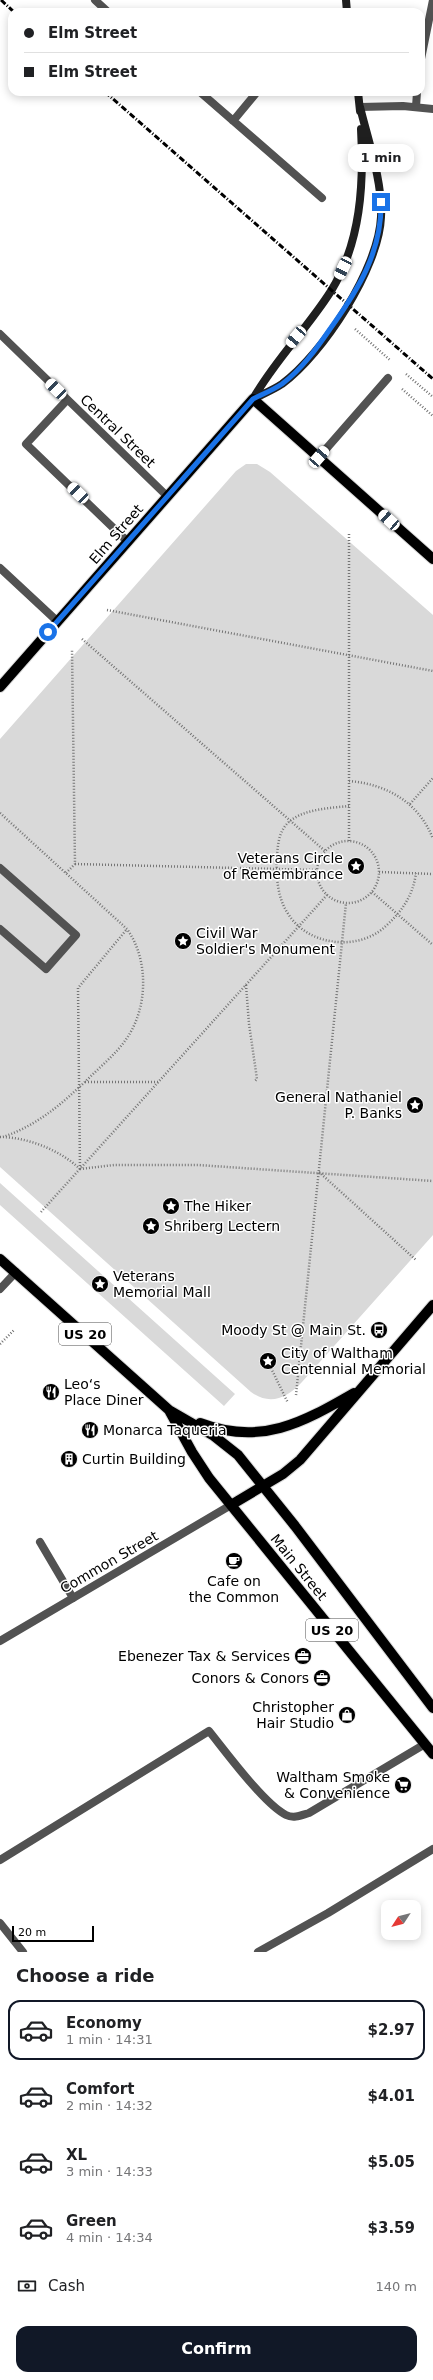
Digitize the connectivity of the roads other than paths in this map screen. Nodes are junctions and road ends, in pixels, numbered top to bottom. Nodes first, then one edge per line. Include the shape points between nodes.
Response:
1 (95, 0) edge
2 (433, 0) edge
3 (104, 8) edge
4 (425, 39) edge
5 (205, 96) edge
6 (254, 96) edge
7 (359, 96) edge
8 (416, 96) edge
9 (360, 107) junction
10 (416, 107) junction
11 (433, 109) edge
12 (233, 121) junction
13 (322, 198) dead end
14 (0, 334) edge
15 (388, 378) road end
16 (253, 399) junction
17 (67, 400) junction
18 (319, 457) junction
19 (167, 496) junction
20 (128, 542) junction
21 (433, 559) edge
22 (0, 568) edge
23 (57, 621) junction
24 (0, 687) edge
25 (0, 868) edge
26 (0, 929) edge
27 (0, 1259) edge
28 (16, 1272) junction
29 (0, 1289) edge
30 (433, 1305) edge
31 (361, 1389) junction
32 (169, 1410) junction
33 (264, 1486) junction
34 (231, 1505) junction
35 (40, 1542) dead end
36 (73, 1598) junction
37 (0, 1641) edge
38 (433, 1708) edge
39 (425, 1744) junction
40 (433, 1754) edge
41 (433, 1849) edge
42 (0, 1860) edge
43 (0, 1923) edge
44 (23, 1952) edge
45 (258, 1952) edge

1 - 3 street
2 - 4 street
5 - 12 street
6 - 12 street
7 - 9 main road, Elm Street
8 - 10 street
9 - 10 street
9 - 16 main road, Elm Street via 361,184 357,222 348,256 331,290 273,366
9 - 16 main road, Elm Street via 381,202 380,230 373,256 355,293 307,360 282,384
10 - 11 street
12 - 13 street
14 - 17 street, Central Street
15 - 18 street
16 - 18 main road
16 - 19 main road, Elm Street
17 - 19 street, Central Street
17 - 20 street via 26,444
18 - 21 main road
19 - 20 main road, Elm Street
20 - 23 main road, Elm Street
22 - 23 street
23 - 24 main road, Elm Street
25 - 26 street via 76,935 46,969
27 - 28 main road, Main Street / US 20
28 - 29 street
28 - 32 main road, Main Street / US 20
30 - 31 main road
31 - 32 main road via 301,1421 267,1432 246,1433 220,1429
31 - 33 main road via 300,1460
32 - 33 main road, Main Street / US 20 via 226,1445 238,1455
32 - 34 main road, Main Street / US 20 via 198,1461
33 - 34 main road
33 - 38 main road, Main Street / US 20
34 - 36 street, Common Street
34 - 39 main road, Main Street / US 20
35 - 36 street
36 - 37 street, Common Street
39 - 40 main road, Main Street / US 20
39 - 42 street via 309,1812 296,1817 286,1816 270,1804 209,1731
41 - 45 street
43 - 44 street

